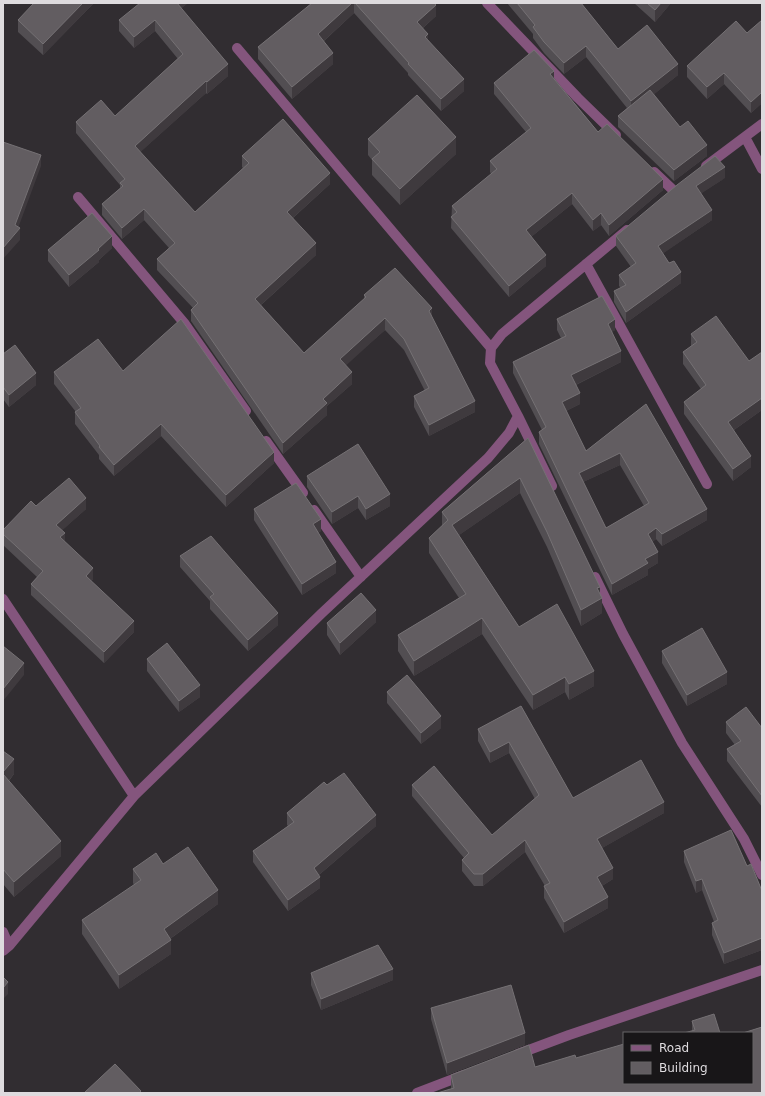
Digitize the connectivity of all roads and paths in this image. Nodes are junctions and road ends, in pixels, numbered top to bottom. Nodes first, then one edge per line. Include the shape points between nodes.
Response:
1 (487, 3) edge
2 (237, 48) dead end
3 (762, 124) edge
4 (745, 137) junction
5 (622, 142) edge
6 (645, 163) edge
7 (762, 169) edge
8 (697, 173) edge
9 (673, 191) edge
10 (78, 197) dead end
11 (632, 225) edge
12 (586, 264) junction
13 (491, 348) junction
14 (518, 416) junction
15 (253, 422) edge
16 (262, 434) edge
17 (707, 484) dead end
18 (555, 492) edge
19 (591, 569) edge
20 (361, 577) junction
21 (3, 599) edge
22 (134, 796) junction
23 (762, 875) edge
24 (3, 932) edge
25 (6, 948) edge
26 (762, 970) edge
27 (510, 1058) edge
28 (472, 1071) edge
29 (417, 1093) edge

1 - 5 street
2 - 13 street
3 - 4 street
4 - 7 street
4 - 8 street
6 - 9 street
10 - 15 street via 185,324
11 - 12 street
12 - 13 street via 502,334
12 - 17 street
13 - 14 street via 490,363
14 - 18 street
14 - 20 street via 509,433 488,458
16 - 20 street
19 - 23 street via 682,743 744,839
20 - 22 street
21 - 22 street
22 - 25 street
24 - 25 street
26 - 27 street
28 - 29 street

